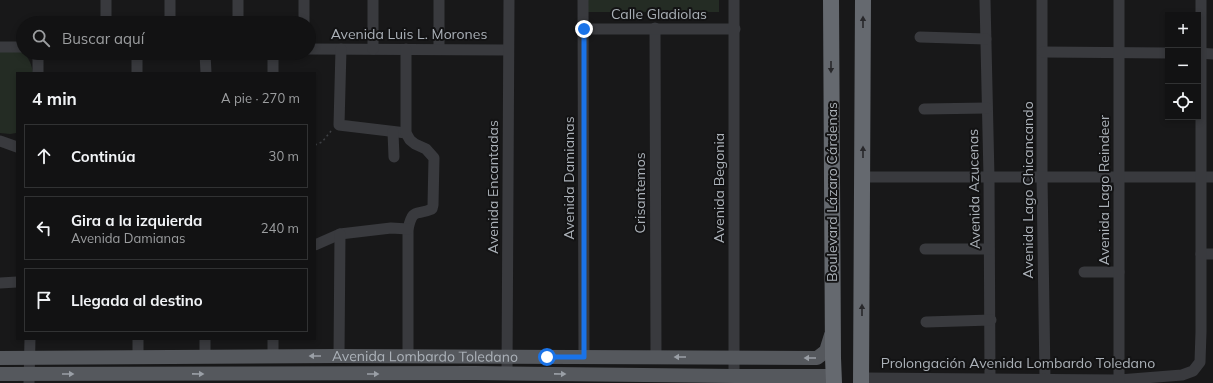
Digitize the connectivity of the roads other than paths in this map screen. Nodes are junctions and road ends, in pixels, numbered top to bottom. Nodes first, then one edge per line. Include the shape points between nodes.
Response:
1 (106, 0) edge
2 (170, 0) edge
3 (238, 0) edge
4 (304, 0) edge
5 (373, 0) edge
6 (439, 0) edge
7 (509, 0) edge
8 (583, 0) edge
9 (734, 0) edge
10 (831, 0) edge
11 (863, 0) edge
12 (985, 0) edge
13 (1042, 0) edge
14 (1119, 0) edge
15 (1201, 0) edge
16 (106, 16) edge
17 (170, 16) edge
18 (238, 16) edge
19 (304, 16) edge
20 (655, 28) junction
21 (584, 29) junction
22 (735, 29) junction
23 (920, 38) dead end
24 (986, 38) junction
25 (0, 47) edge
26 (16, 47) edge
27 (1199, 48) edge
28 (316, 49) edge
29 (341, 49) junction
30 (373, 49) junction
31 (406, 49) junction
32 (439, 49) junction
33 (508, 50) junction
34 (1043, 52) junction
35 (1119, 53) junction
36 (1165, 53) edge
37 (1201, 54) edge
38 (1213, 54) edge
39 (38, 60) edge
40 (137, 60) edge
41 (205, 60) edge
42 (273, 60) edge
43 (38, 72) edge
44 (137, 72) edge
45 (206, 72) edge
46 (273, 72) edge
47 (1199, 84) edge
48 (988, 108) junction
49 (924, 109) dead end
50 (393, 132) junction
51 (406, 132) junction
52 (0, 142) edge
53 (0, 148) edge
54 (16, 148) edge
55 (16, 148) edge
56 (394, 156) dead end
57 (863, 177) junction
58 (990, 177) junction
59 (1042, 177) junction
60 (1201, 177) junction
61 (1213, 177) edge
62 (1118, 178) junction
63 (408, 229) junction
64 (340, 234) junction
65 (316, 245) edge
66 (989, 249) junction
67 (925, 250) dead end
68 (1201, 254) junction
69 (1213, 254) edge
70 (1084, 272) dead end
71 (1119, 272) junction
72 (16, 282) edge
73 (0, 283) edge
74 (990, 320) junction
75 (926, 322) dead end
76 (832, 331) junction
77 (1213, 331) edge
78 (1201, 332) junction
79 (30, 340) edge
80 (138, 340) edge
81 (206, 340) edge
82 (273, 340) edge
83 (206, 356) junction
84 (250, 356) junction
85 (273, 356) junction
86 (339, 356) junction
87 (408, 356) junction
88 (508, 356) junction
89 (138, 357) junction
90 (584, 357) junction
91 (656, 357) junction
92 (733, 357) junction
93 (0, 358) edge
94 (30, 358) junction
95 (0, 374) edge
96 (250, 374) junction
97 (508, 374) junction
98 (22, 378) edge
99 (95, 378) edge
100 (153, 378) edge
101 (220, 378) edge
102 (286, 378) edge
103 (352, 378) edge
104 (417, 378) edge
105 (475, 378) edge
106 (539, 378) edge
107 (597, 379) edge
108 (661, 379) edge
109 (726, 379) edge
110 (1045, 379) junction
111 (985, 380) edge
112 (1119, 380) junction
113 (828, 381) edge
114 (864, 381) edge
115 (947, 381) edge
116 (1029, 381) edge

1 - 16 street
2 - 17 street
3 - 18 street
4 - 19 street
5 - 30 street
6 - 32 street
7 - 33 street, Avenida Encantadas
8 - 21 street, Avenida Damianas
9 - 22 street, Avenida Begonia
10 -> 76 highway, Boulevard Lázaro Cárdenas
57 -> 11 highway
12 - 24 street, Avenida Azucenas
13 - 34 street, Avenida Lago Chicancando
14 - 35 street, Avenida Lago Reindeer
15 - 27 street
20 - 21 street, Calle Gladiolas
20 - 22 street, Calle Gladiolas
20 - 91 street, Crisantemos
21 - 90 street, Avenida Damianas
22 - 92 street, Avenida Begonia
23 - 24 street
24 - 48 street, Avenida Azucenas
25 - 26 street
28 - 29 street, Avenida Luis L. Morones
29 - 30 street, Avenida Luis L. Morones
29 - 50 street via 339,125
30 - 31 street, Avenida Luis L. Morones
31 - 32 street, Avenida Luis L. Morones
31 - 51 street
32 - 33 street, Avenida Luis L. Morones
33 - 88 street, Avenida Encantadas
34 - 35 street
34 - 59 street, Avenida Lago Chicancando
35 - 36 street
35 - 62 street, Avenida Lago Reindeer
37 - 38 street
39 - 43 street
40 - 44 street
41 - 45 street
42 - 46 street
47 - 60 street
48 - 49 street
48 - 58 street, Avenida Azucenas
50 - 51 street
50 - 56 street
51 - 63 street via 410,140 426,149 434,158 432,209 413,215
52 - 54 street
53 - 55 street
57 - 58 street
114 -> 57 highway
58 - 59 street
58 - 66 street, Avenida Azucenas
59 - 62 street
59 - 110 street, Avenida Lago Chicancando
60 - 61 street
60 - 62 street
60 - 68 street
62 - 71 street, Avenida Lago Reindeer
63 - 64 street via 391,228
63 - 87 street
64 - 65 street
64 - 86 street
66 - 67 street
66 - 74 street, Avenida Azucenas
68 - 69 street
68 - 78 street
70 - 71 street
71 - 112 street, Avenida Lago Reindeer
72 - 73 street
74 - 75 street
74 - 111 street, Avenida Azucenas
76 -> 92 main road, Avenida Lombardo Toledano via 826,352 817,358
76 - 113 highway, Boulevard Lázaro Cárdenas via 832,358
77 - 78 street
78 - 112 street, Prolongación Avenida Lombardo Toledano via 1200,362 1193,371 1182,375
79 - 94 street
80 - 89 street
81 - 83 street
82 - 85 street
83 - 84 main road, Avenida Lombardo Toledano
83 - 89 main road, Avenida Lombardo Toledano
84 - 85 main road, Avenida Lombardo Toledano
84 - 96 main road
86 -> 85 main road, Avenida Lombardo Toledano
86 - 87 main road, Avenida Lombardo Toledano
87 - 88 main road, Avenida Lombardo Toledano
88 - 90 main road, Avenida Lombardo Toledano
88 - 97 street, Avenida Encantadas
89 - 94 main road, Avenida Lombardo Toledano
90 - 91 main road, Avenida Lombardo Toledano
92 -> 91 main road, Avenida Lombardo Toledano
92 - 109 street, Avenida Begonia
93 - 94 main road, Avenida Lombardo Toledano
94 - 98 street
95 - 98 main road, Avenida Lombardo Toledano
96 - 101 main road, Avenida Lombardo Toledano
96 - 102 main road, Avenida Lombardo Toledano
97 - 105 main road, Avenida Lombardo Toledano
97 - 106 main road, Avenida Lombardo Toledano
98 -> 99 main road, Avenida Lombardo Toledano
99 - 100 main road, Avenida Lombardo Toledano
100 -> 101 main road, Avenida Lombardo Toledano
102 - 103 main road, Avenida Lombardo Toledano
103 -> 104 main road, Avenida Lombardo Toledano
104 - 105 main road, Avenida Lombardo Toledano
106 -> 107 main road, Avenida Lombardo Toledano
107 - 108 main road, Avenida Lombardo Toledano
108 - 109 main road, Avenida Lombardo Toledano
109 - 113 main road, Avenida Lombardo Toledano
110 - 112 street, Prolongación Avenida Lombardo Toledano
110 - 116 street, Prolongación Avenida Lombardo Toledano
111 - 115 street, Prolongación Avenida Lombardo Toledano
111 - 116 street, Prolongación Avenida Lombardo Toledano
114 - 115 street, Prolongación Avenida Lombardo Toledano

